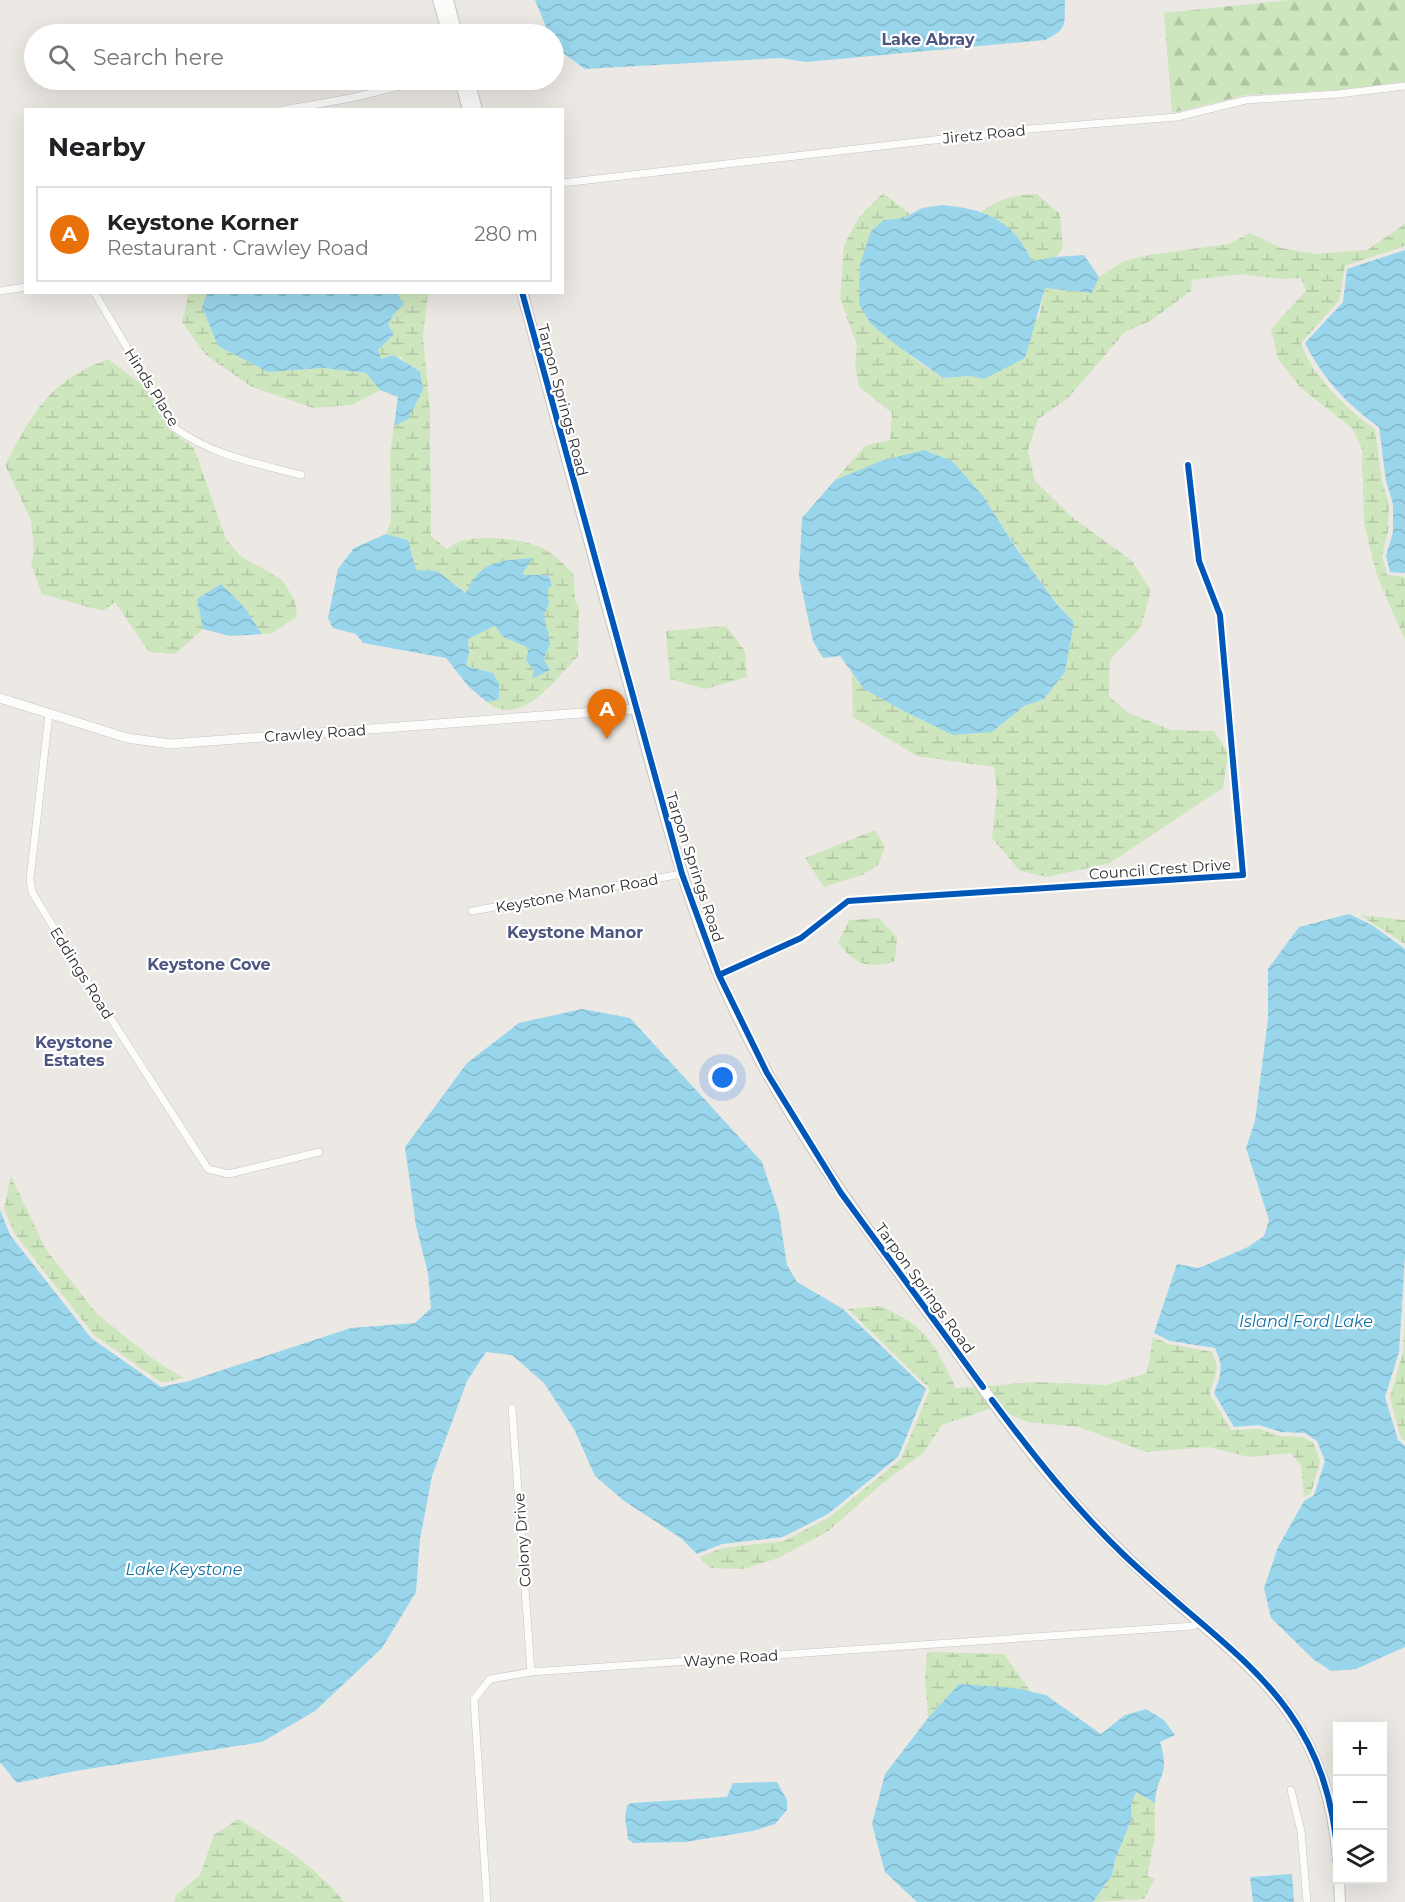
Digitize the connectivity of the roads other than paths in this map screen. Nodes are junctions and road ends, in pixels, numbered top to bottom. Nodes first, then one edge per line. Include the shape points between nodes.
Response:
1 (438, 0) edge
2 (448, 0) edge
3 (445, 24) edge
4 (454, 24) edge
5 (1405, 86) edge
6 (383, 90) edge
7 (463, 90) edge
8 (472, 90) edge
9 (294, 108) edge
10 (467, 108) edge
11 (476, 108) edge
12 (564, 183) edge
13 (24, 286) edge
14 (0, 291) edge
15 (95, 294) edge
16 (523, 294) edge
17 (1188, 465) dead end
18 (301, 475) dead end
19 (0, 698) edge
20 (635, 709) junction
21 (49, 714) junction
22 (682, 874) junction
23 (472, 911) dead end
24 (719, 975) junction
25 (319, 1152) dead end
26 (512, 1408) dead end
27 (1200, 1622) junction
28 (531, 1672) junction
29 (1291, 1790) dead end
30 (1334, 1830) edge
31 (1339, 1884) edge
32 (487, 1902) edge
33 (1306, 1902) edge
34 (1340, 1902) edge

1 - 3 main road
2 - 4 main road
5 - 12 street, Jiretz Road via 1246,100 1168,118 1029,129
6 - 9 street
7 - 10 main road
8 - 11 main road
13 - 14 street
15 - 18 street, Hinds Place via 176,428 219,454
16 - 20 main road, Tarpon Springs Road
17 - 24 street, Council Crest Drive via 1199,561 1220,615 1243,875 848,901 801,938
19 - 21 street, Crawley Road
20 - 21 street, Crawley Road via 170,744 127,738
20 - 22 main road, Tarpon Springs Road
21 - 25 street, Eddings Road via 30,879 32,892 80,971 208,1168 229,1174
22 - 23 street, Keystone Manor Road
22 - 24 main road, Tarpon Springs Road
24 - 27 main road, Tarpon Springs Road via 767,1073 835,1183 983,1388 1048,1474 1094,1524
26 - 28 street, Colony Drive
27 - 28 street, Wayne Road via 1181,1627
27 - 30 main road, Tarpon Springs Road via 1262,1677 1298,1726 1317,1763
28 - 32 street, Wayne Road via 490,1679 474,1699
29 - 33 street via 1301,1831
31 - 34 main road

